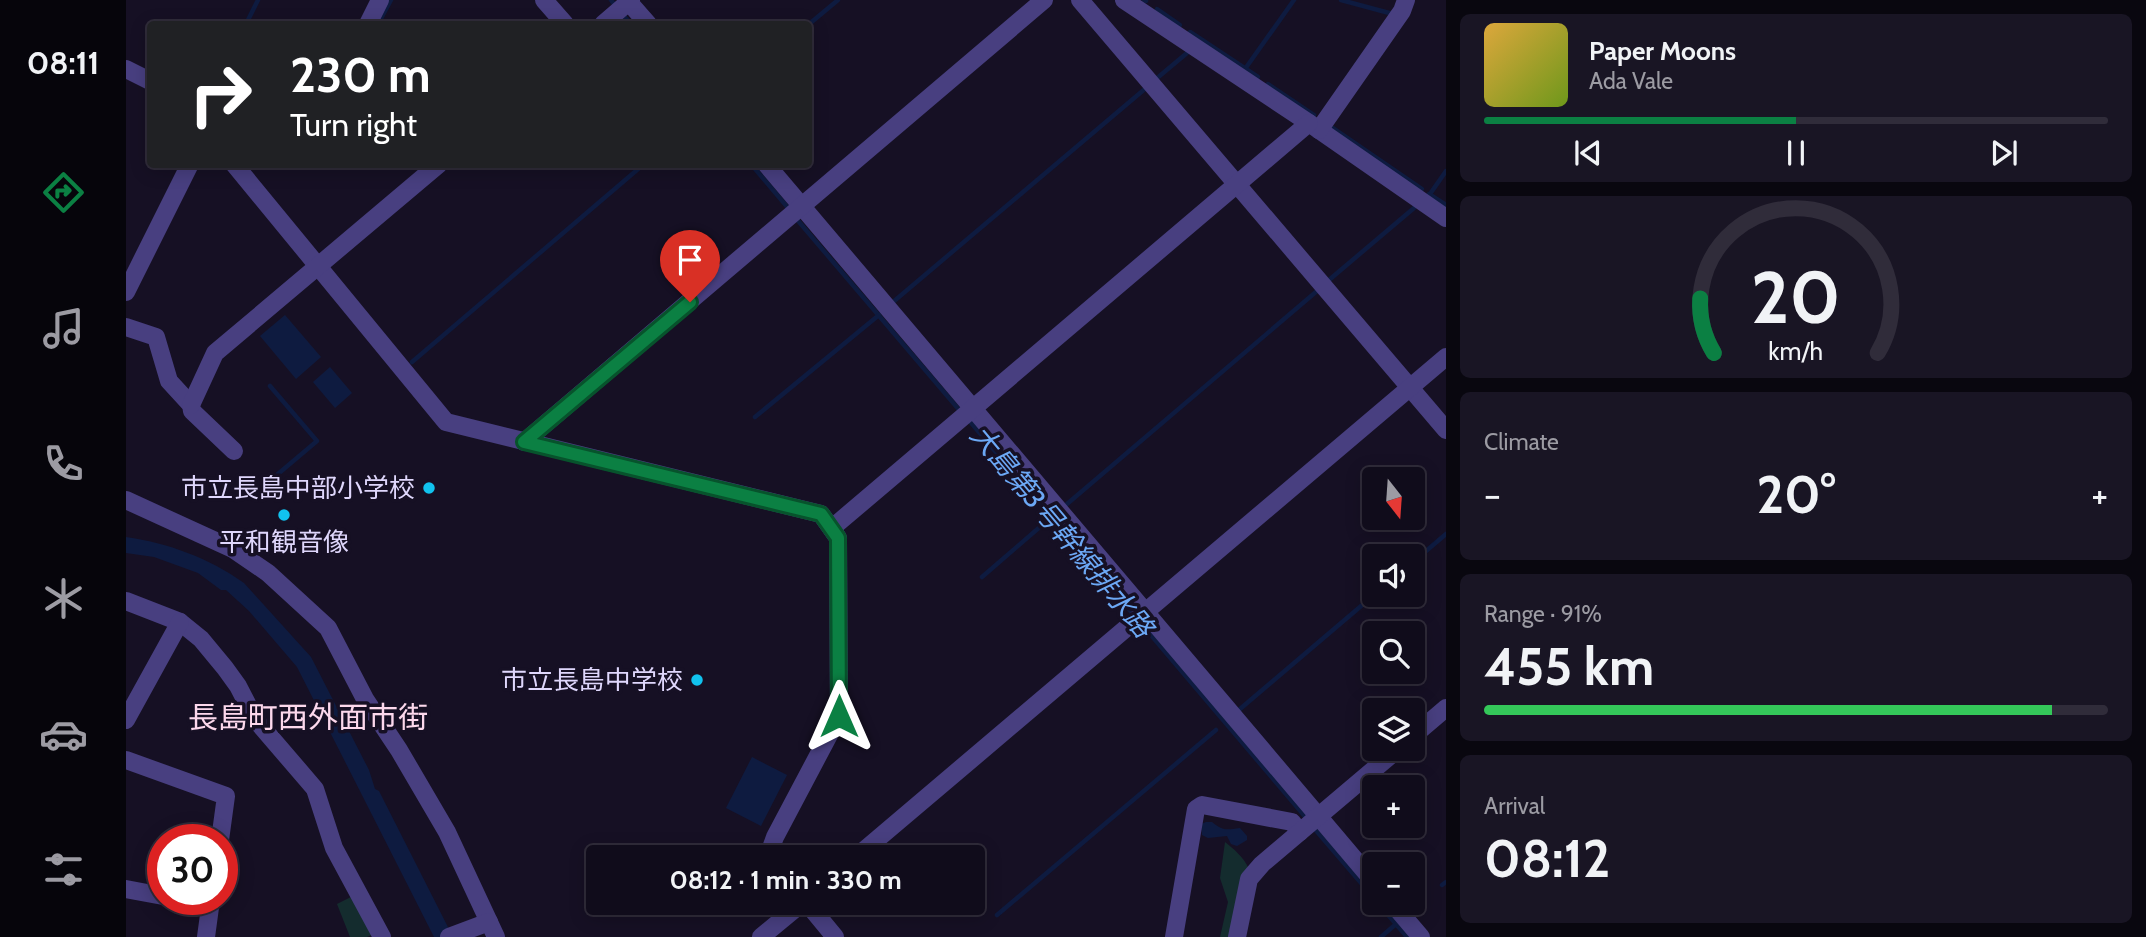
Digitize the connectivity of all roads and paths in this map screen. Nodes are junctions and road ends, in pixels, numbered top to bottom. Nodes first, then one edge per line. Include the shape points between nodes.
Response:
1 (380, 0) edge
2 (544, 0) edge
3 (1044, 0) edge
4 (1080, 0) edge
5 (1124, 0) edge
6 (1406, 0) edge
7 (621, 8) edge
8 (370, 21) edge
9 (562, 21) edge
10 (643, 21) edge
11 (126, 69) edge
12 (147, 80) edge
13 (1314, 127) junction
14 (188, 168) edge
15 (237, 168) edge
16 (434, 168) edge
17 (768, 168) edge
18 (1237, 185) junction
19 (795, 212) junction
20 (1446, 218) edge
21 (319, 267) junction
22 (126, 292) edge
23 (126, 327) edge
24 (1446, 357) edge
25 (1410, 388) junction
26 (191, 405) junction
27 (967, 414) junction
28 (1446, 430) edge
29 (524, 442) junction
30 (234, 452) dead end
31 (126, 500) edge
32 (832, 528) junction
33 (126, 601) edge
34 (1139, 617) junction
35 (180, 622) junction
36 (1446, 708) edge
37 (126, 720) edge
38 (1425, 726) edge
39 (126, 760) edge
40 (1384, 761) edge
41 (222, 824) edge
42 (1309, 824) junction
43 (772, 845) edge
44 (870, 845) edge
45 (1362, 871) edge
46 (126, 889) edge
47 (147, 893) edge
48 (209, 915) edge
49 (789, 915) edge
50 (815, 915) edge
51 (1402, 915) edge
52 (492, 929) edge
53 (456, 934) edge
54 (206, 937) edge
55 (383, 937) edge
56 (761, 937) edge
57 (835, 937) edge
58 (1174, 937) edge
59 (1237, 937) edge
60 (1421, 937) edge

1 - 8 street
2 - 9 street
3 - 19 street
4 - 18 street
5 - 13 street
6 - 13 street
7 - 10 street
11 - 12 street
13 - 18 street
13 - 20 street
14 - 22 street
15 - 21 street
16 - 21 street
17 - 19 street
18 - 25 street
18 - 27 street
19 - 27 street
19 - 29 street
21 - 26 street via 215,353
21 - 29 street via 446,422
23 - 26 street via 156,337 169,381
24 - 25 street
25 - 28 street
25 - 34 street
26 - 30 street
27 - 32 street
27 - 34 street
29 - 32 street via 821,514
31 - 52 street via 233,550 268,573 328,628 365,699 447,832
32 - 43 street via 838,538 839,716
33 - 35 street
34 - 42 street
34 - 44 street
35 - 37 street
35 - 55 street via 214,653 238,685 255,719 315,789 334,848
36 - 38 street
39 - 41 street via 226,796
40 - 42 street
42 - 45 street
42 - 58 street via 1202,805 1196,809
42 - 59 street via 1249,880
46 - 47 street
48 - 54 street
49 - 56 street
50 - 57 street
51 - 60 street
52 - 53 street

